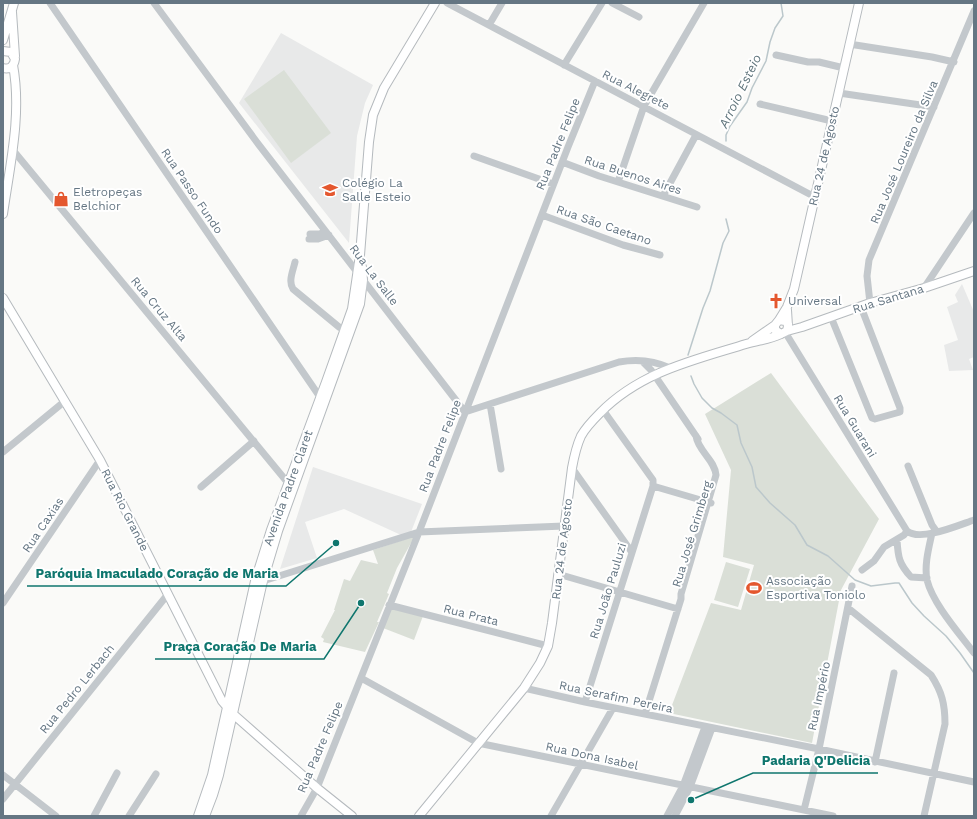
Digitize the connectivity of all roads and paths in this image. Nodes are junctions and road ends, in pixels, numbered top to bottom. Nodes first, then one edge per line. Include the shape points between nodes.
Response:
1 (14, 3) edge
2 (50, 3) edge
3 (154, 3) edge
4 (435, 3) edge
5 (448, 3) edge
6 (502, 3) edge
7 (602, 3) edge
8 (612, 3) edge
9 (704, 3) edge
10 (859, 3) edge
11 (974, 11) edge
12 (639, 17) dead end
13 (489, 25) junction
14 (10, 30) junction
15 (3, 40) edge
16 (849, 44) junction
17 (3, 51) edge
18 (776, 55) dead end
19 (954, 62) junction
20 (564, 64) junction
21 (8, 66) edge
22 (844, 68) junction
23 (594, 81) junction
24 (839, 93) junction
25 (760, 104) dead end
26 (644, 106) junction
27 (934, 107) junction
28 (832, 121) junction
29 (696, 135) junction
30 (12, 149) junction
31 (474, 156) dead end
32 (562, 162) junction
33 (618, 182) junction
34 (553, 184) junction
35 (663, 196) junction
36 (815, 197) junction
37 (697, 207) dead end
38 (974, 213) edge
39 (3, 214) edge
40 (542, 215) junction
41 (327, 233) junction
42 (310, 236) dead end
43 (360, 255) junction
44 (660, 255) dead end
45 (295, 262) dead end
46 (974, 271) edge
47 (358, 272) junction
48 (363, 280) junction
49 (924, 288) junction
50 (3, 298) edge
51 (870, 303) junction
52 (787, 307) junction
53 (861, 307) junction
54 (831, 317) junction
55 (777, 323) junction
56 (786, 329) junction
57 (345, 330) junction
58 (750, 342) junction
59 (643, 362) junction
60 (670, 368) junction
61 (654, 375) junction
62 (322, 396) junction
63 (65, 401) junction
64 (490, 404) junction
65 (603, 410) junction
66 (465, 412) junction
67 (317, 414) junction
68 (254, 441) junction
69 (3, 452) edge
70 (100, 460) junction
71 (908, 466) dead end
72 (572, 468) junction
73 (501, 469) dead end
74 (288, 483) junction
75 (653, 486) junction
76 (201, 487) dead end
77 (710, 503) junction
78 (974, 520) edge
79 (564, 526) junction
80 (906, 531) junction
81 (419, 532) junction
82 (934, 533) junction
83 (897, 540) junction
84 (631, 551) junction
85 (862, 570) dead end
86 (558, 574) junction
87 (927, 578) junction
88 (259, 581) junction
89 (852, 586) dead end
90 (620, 591) junction
91 (168, 594) junction
92 (3, 603) edge
93 (389, 605) junction
94 (848, 608) junction
95 (678, 609) junction
96 (548, 646) junction
97 (974, 653) edge
98 (894, 673) dead end
99 (361, 678) junction
100 (524, 688) junction
101 (585, 702) junction
102 (613, 708) junction
103 (230, 711) junction
104 (645, 714) junction
105 (709, 727) junction
106 (478, 743) junction
107 (819, 749) junction
108 (876, 762) junction
109 (581, 765) junction
110 (117, 773) dead end
111 (156, 774) dead end
112 (934, 774) junction
113 (3, 776) edge
114 (974, 782) edge
115 (14, 784) junction
116 (686, 786) junction
117 (317, 788) junction
118 (3, 799) edge
119 (675, 808) junction
120 (804, 810) junction
121 (56, 816) edge
122 (94, 816) edge
123 (129, 816) edge
124 (198, 816) edge
125 (205, 816) edge
126 (301, 816) edge
127 (352, 816) edge
128 (419, 816) edge
129 (551, 816) edge
130 (667, 816) edge
131 (675, 816) edge
132 (833, 816) edge
133 (924, 816) edge

1 - 14 main road via 9,18
2 - 62 street, Rua Passo Fundo
3 - 41 street, Rua La Salle
4 - 43 main road, Avenida Padre Claret via 384,88 373,115
5 - 13 street, Rua Alegrete
6 - 13 street
7 - 20 street
8 - 12 street
9 - 26 street
10 - 16 main road, Rua 24 de Agosto
11 - 19 street, Rua José Loureiro da Silva
13 - 20 street, Rua Alegrete
14 - 15 main road
14 - 21 main road
16 - 19 street
16 - 22 main road, Rua 24 de Agosto
17 - 21 main road via 8,51
18 - 22 street
19 - 27 street, Rua José Loureiro da Silva
20 - 23 street, Rua Alegrete
21 - 30 main road via 16,78
22 - 24 main road, Rua 24 de Agosto
23 - 26 street, Rua Alegrete
23 - 32 street, Rua Padre Felipe
24 - 27 street
24 - 28 main road, Rua 24 de Agosto
25 - 28 street
26 - 29 street, Rua Alegrete
26 - 33 street
27 - 51 street, Rua José Loureiro da Silva via 869,260 867,276
28 - 36 main road, Rua 24 de Agosto
29 - 35 street
29 - 36 street, Rua Alegrete
30 - 39 main road
30 - 68 street, Rua Cruz Alta
31 - 34 street
32 - 33 street, Rua Buenos Aires
32 - 34 street, Rua Padre Felipe
33 - 35 street, Rua Buenos Aires
34 - 40 street, Rua Padre Felipe
35 - 37 street, Rua Buenos Aires
36 - 52 main road, Rua 24 de Agosto via 794,289
38 - 49 street
40 - 44 street, Rua São Caetano via 623,245
40 - 66 street, Rua Padre Felipe
41 - 42 street via 318,239
41 - 47 street, Rua La Salle
43 - 47 main road, Avenida Padre Claret
43 - 48 main road, Avenida Padre Claret
45 - 57 street via 290,284 293,289
46 - 49 main road, Rua Santana
47 - 48 street, Rua La Salle
47 - 57 main road, Avenida Padre Claret via 354,299
48 - 62 main road, Avenida Padre Claret via 360,304
48 - 66 street, Rua La Salle
49 - 51 main road, Rua Santana
50 - 63 main road, Rua Rio Grande
51 - 53 main road, Rua Santana
52 - 55 main road, Rua 24 de Agosto
52 - 56 main road, Rua 24 de Agosto
53 - 54 main road, Rua Santana
53 - 54 street via 900,412 872,418
54 - 56 main road, Rua Santana via 802,327
55 - 56 main road via 785,321
55 - 56 main road via 775,330
55 - 58 main road, Rua 24 de Agosto
56 - 58 main road, Rua 24 de Agosto via 769,339
56 - 80 street, Rua Guarani
57 - 62 main road, Avenida Padre Claret
58 - 60 main road, Rua 24 de Agosto
59 - 60 street
59 - 61 street
59 - 64 street via 619,362
60 - 61 main road, Rua 24 de Agosto
61 - 65 main road, Rua 24 de Agosto via 627,390
61 - 77 street, Rua José Grimberg via 716,462 719,474
62 - 67 main road, Avenida Padre Claret
63 - 69 street
63 - 70 main road, Rua Rio Grande
64 - 66 street
64 - 73 street
65 - 72 main road, Rua 24 de Agosto via 581,436
65 - 75 street via 653,480
66 - 81 street, Rua Padre Felipe
67 - 74 main road, Avenida Padre Claret
67 - 88 main road, Avenida Padre Claret
68 - 74 street, Rua Cruz Alta
68 - 76 street
70 - 91 main road, Rua Rio Grande
70 - 92 street, Rua Caxias
71 - 82 street
72 - 79 main road, Rua 24 de Agosto
72 - 84 street
74 - 88 main road, Avenida Padre Claret via 271,530
75 - 77 street
75 - 84 street, Rua João Pauluzi
77 - 95 street, Rua José Grimberg
78 - 82 street
79 - 81 street
79 - 86 main road, Rua 24 de Agosto
80 - 82 street via 915,534
80 - 83 street
81 - 88 street
81 - 93 street, Rua Padre Felipe
82 - 87 street via 928,555
83 - 85 street via 884,547 874,561
83 - 87 street via 902,567 911,577
84 - 90 street, Rua João Pauluzi
86 - 90 street
86 - 96 main road, Rua 24 de Agosto
87 - 97 street via 937,601
88 - 103 main road, Avenida Padre Claret
89 - 94 street, Rua Império
90 - 95 street
90 - 101 street, Rua João Pauluzi
91 - 103 main road, Rua Rio Grande via 209,677
91 - 115 street, Rua Pedro Lerbach
93 - 96 street, Rua Prata
93 - 99 street, Rua Padre Felipe
94 - 107 street, Rua Império
94 - 112 street via 931,675 939,687 945,710 945,724
95 - 104 street, Rua José Grimberg
96 - 100 main road, Rua 24 de Agosto
98 - 108 street
99 - 106 street, Rua Dona Isabel
99 - 117 street, Rua Padre Felipe
100 - 101 street, Rua Serafim Pereira
100 - 106 main road, Rua 24 de Agosto
101 - 102 street, Rua Serafim Pereira
102 - 104 street, Rua Serafim Pereira
102 - 109 street
103 - 117 main road, Rua Rio Grande
103 - 124 main road, Avenida Padre Claret
103 - 125 main road, Avenida Padre Claret via 219,774
104 - 105 street, Rua Serafim Pereira
105 - 107 street, Rua Serafim Pereira
105 - 116 street
106 - 109 street, Rua Dona Isabel
106 - 128 main road, Rua 24 de Agosto
107 - 108 street, Rua Serafim Pereira
107 - 120 street, Rua Império
108 - 112 street, Rua Serafim Pereira
109 - 116 street, Rua Dona Isabel
109 - 129 street
110 - 122 street
111 - 123 street
112 - 114 street, Rua Serafim Pereira
112 - 133 street
113 - 115 street
115 - 118 street, Rua Pedro Lerbach
115 - 121 street
116 - 119 street
116 - 120 street, Rua Dona Isabel
117 - 126 street, Rua Padre Felipe
117 - 127 main road, Rua Rio Grande
119 - 130 street
119 - 131 street
120 - 132 street, Rua Dona Isabel

